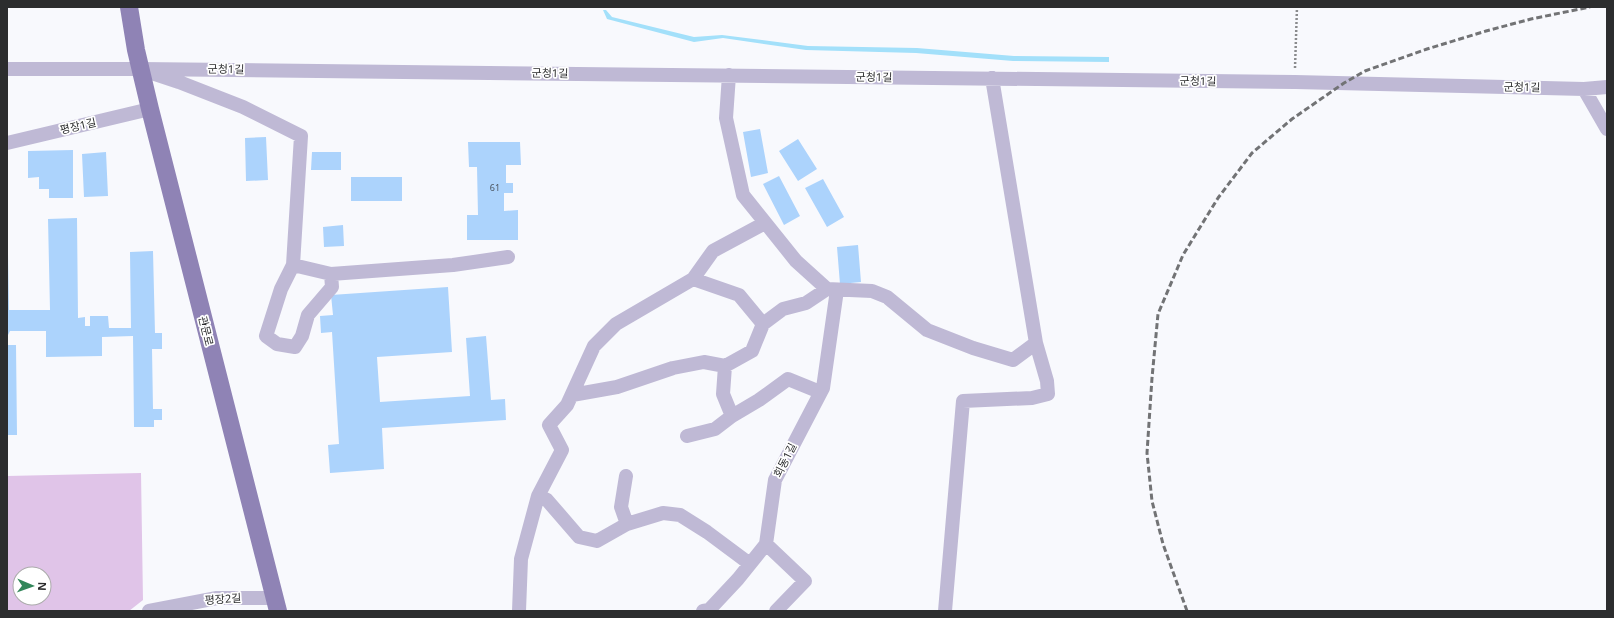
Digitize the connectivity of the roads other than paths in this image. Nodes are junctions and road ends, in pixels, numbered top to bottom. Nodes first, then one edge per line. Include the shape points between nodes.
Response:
1 (129, 7) edge
2 (7, 68) edge
3 (140, 68) junction
4 (729, 75) junction
5 (992, 78) junction
6 (1584, 88) junction
7 (1607, 88) edge
8 (150, 108) junction
9 (1607, 129) edge
10 (7, 142) edge
11 (765, 223) junction
12 (508, 257) dead end
13 (293, 264) junction
14 (331, 274) junction
15 (693, 279) junction
16 (832, 289) junction
17 (764, 324) junction
18 (1036, 343) junction
19 (725, 366) junction
20 (820, 392) junction
21 (572, 395) junction
22 (732, 416) junction
23 (687, 436) dead end
24 (626, 476) dead end
25 (538, 496) junction
26 (627, 524) junction
27 (766, 544) junction
28 (750, 564) junction
29 (276, 604) edge
30 (149, 611) edge
31 (519, 611) edge
32 (703, 611) edge
33 (776, 611) edge
34 (945, 611) edge

1 - 3 main road, 관문로
2 - 3 street, 군청1길
3 - 4 street, 군청1길
3 - 8 main road, 관문로
3 - 13 street via 243,107 300,136
4 - 5 street, 군청1길
4 - 11 street via 726,118 743,195
5 - 6 street, 군청1길
5 - 18 street
6 - 7 street, 군청1길
6 - 9 street
8 - 10 street, 평장1길
8 - 29 main road, 관문로
11 - 15 street via 713,251
11 - 16 street via 796,261
12 - 14 street via 453,265
13 - 14 street
13 - 14 street via 281,289 266,336 277,344 295,347 302,336 308,315 332,287
15 - 17 street via 739,295
15 - 21 street via 616,324 594,346
16 - 17 street via 806,303 783,309
16 - 18 street via 872,291 887,297 927,330 1013,360
16 - 20 street, 회동1길 via 823,388
17 - 19 street via 752,351
18 - 34 street via 1047,381 1048,394 1032,398 963,401
19 - 21 street via 704,362 673,368 617,387
19 - 22 street via 723,394
20 - 22 street via 788,379 760,400
20 - 27 street, 회동1길 via 775,480
21 - 25 street via 567,405 549,425 562,450
22 - 23 street via 715,429
24 - 26 street via 622,507
25 - 26 street via 547,500 579,537 597,541
25 - 31 street via 521,559
26 - 28 street via 662,513 680,515
27 - 28 street
27 - 33 street via 805,581
28 - 32 street via 709,610
29 - 30 street, 평장2길 via 217,598

